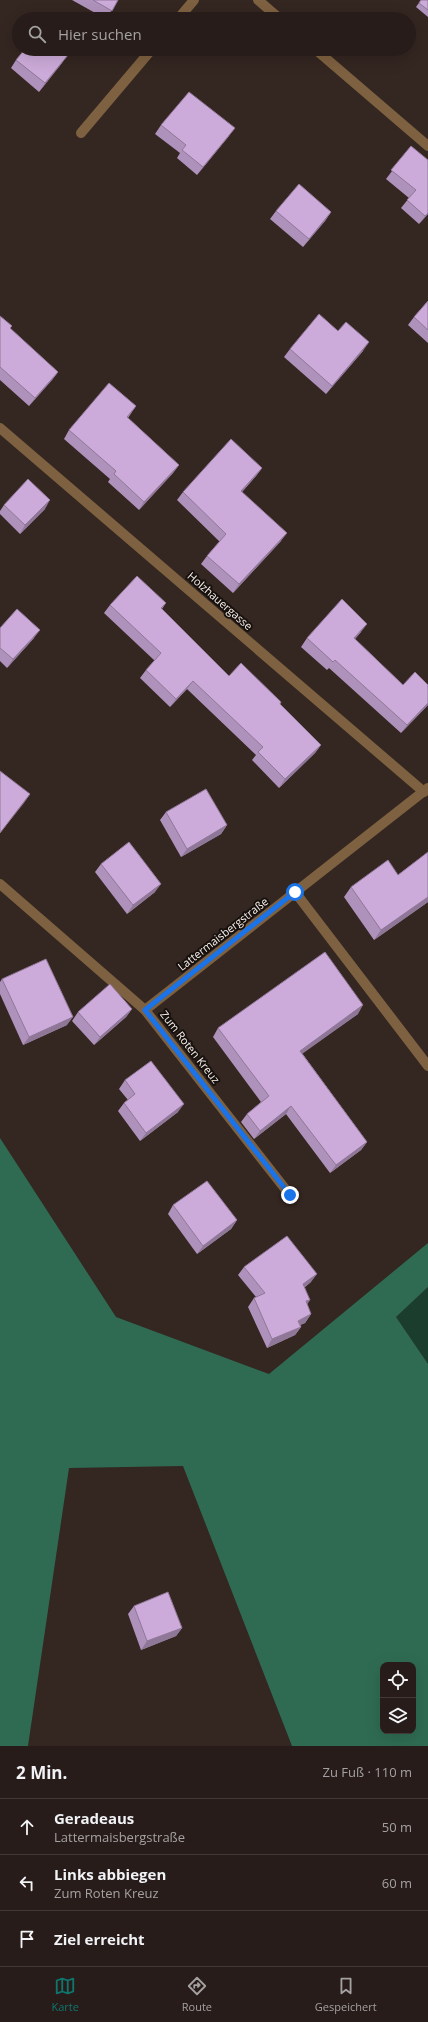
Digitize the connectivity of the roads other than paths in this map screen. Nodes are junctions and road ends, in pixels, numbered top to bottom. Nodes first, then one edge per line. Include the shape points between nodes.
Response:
1 (194, 0) edge
2 (258, 0) edge
3 (184, 12) edge
4 (272, 12) edge
5 (146, 56) edge
6 (323, 56) edge
7 (81, 133) dead end
8 (428, 146) edge
9 (0, 428) edge
10 (426, 790) edge
11 (0, 884) edge
12 (295, 892) junction
13 (145, 1010) junction
14 (428, 1066) edge
15 (290, 1195) dead end

1 - 3 street
2 - 4 street
5 - 7 street
6 - 8 street
9 - 10 street, Holzhauergasse
10 - 12 street, Lattermaisbergstraße
11 - 13 street, Zum Roten Kreuz
12 - 13 street, Lattermaisbergstraße
12 - 14 street
13 - 15 street, Zum Roten Kreuz

